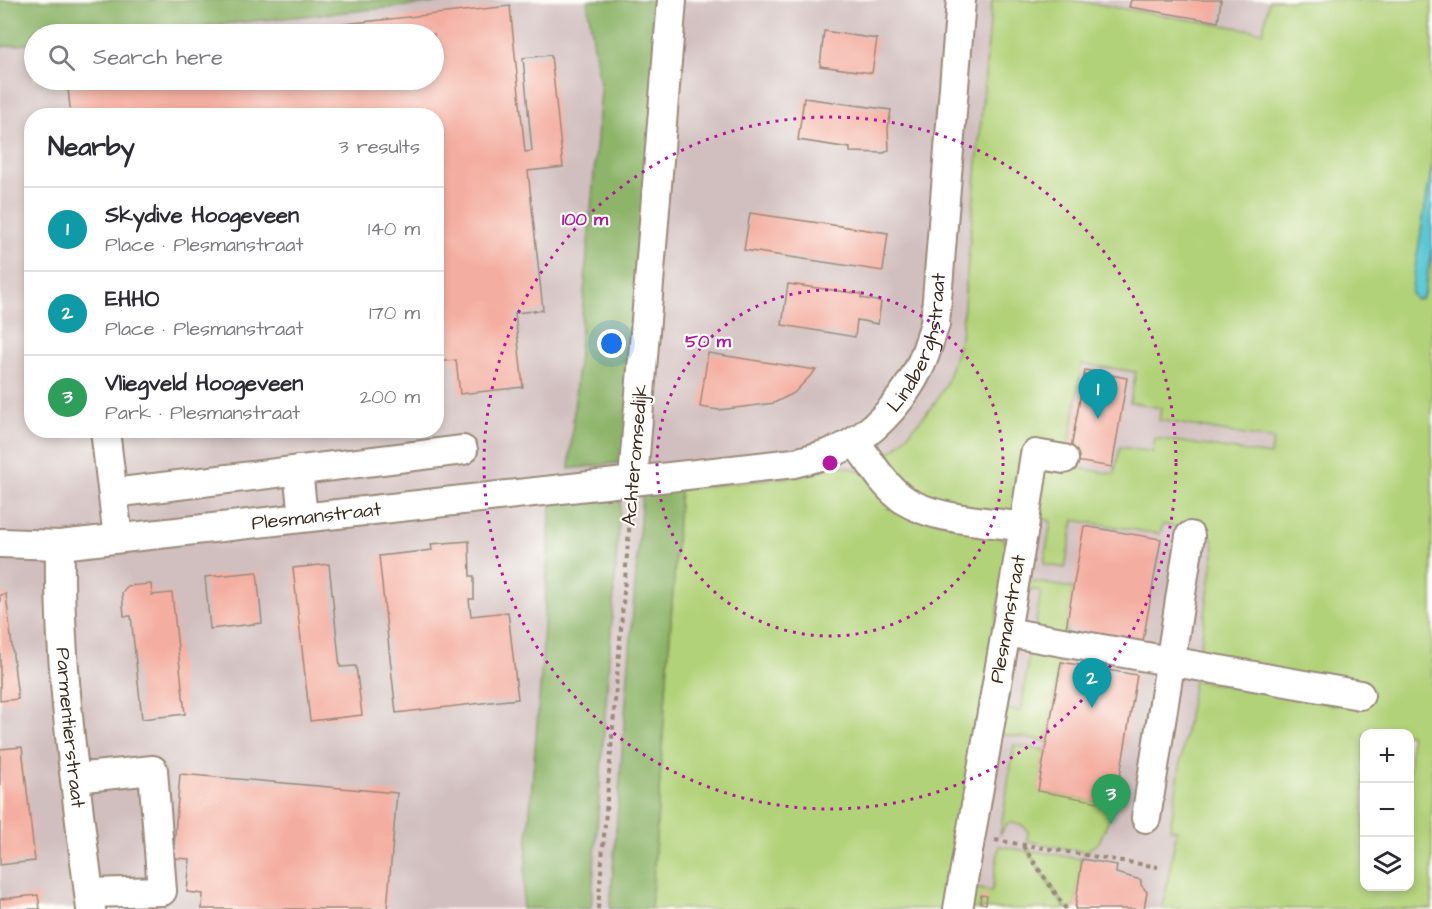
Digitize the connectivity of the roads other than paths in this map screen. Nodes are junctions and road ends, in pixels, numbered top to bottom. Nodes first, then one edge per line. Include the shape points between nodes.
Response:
1 (672, 0) edge
2 (961, 0) edge
3 (106, 438) edge
4 (855, 441) junction
5 (463, 450) dead end
6 (1064, 459) dead end
7 (298, 470) junction
8 (633, 480) junction
9 (113, 493) junction
10 (303, 518) junction
11 (1024, 527) junction
12 (1190, 536) dead end
13 (118, 538) junction
14 (0, 543) edge
15 (60, 545) junction
16 (1006, 632) junction
17 (1171, 661) junction
18 (1360, 695) dead end
19 (75, 778) junction
20 (1146, 818) dead end
21 (90, 901) edge
22 (958, 909) edge

1 - 8 street, Achteromsedijk
2 - 4 street, Lindberghstraat via 935,324 919,368 908,385 879,422
3 - 9 street
4 - 8 street, Lindberghstraat via 794,463
4 - 11 street, Plesmanstraat via 891,488 910,504 931,512
5 - 7 street
6 - 11 street via 1035,454
7 - 9 street
7 - 10 street
8 - 10 street, Plesmanstraat
9 - 13 street
10 - 13 street, Plesmanstraat
11 - 16 street, Plesmanstraat
12 - 17 street
13 - 15 street, Plesmanstraat
14 - 15 street, Plesmanstraat
15 - 19 street, Parmentierstraat via 59,592
16 - 17 street
16 - 22 street, Plesmanstraat
17 - 18 street
17 - 20 street
19 - 21 street, Parmentierstraat
19 - 21 street via 153,770 162,891

